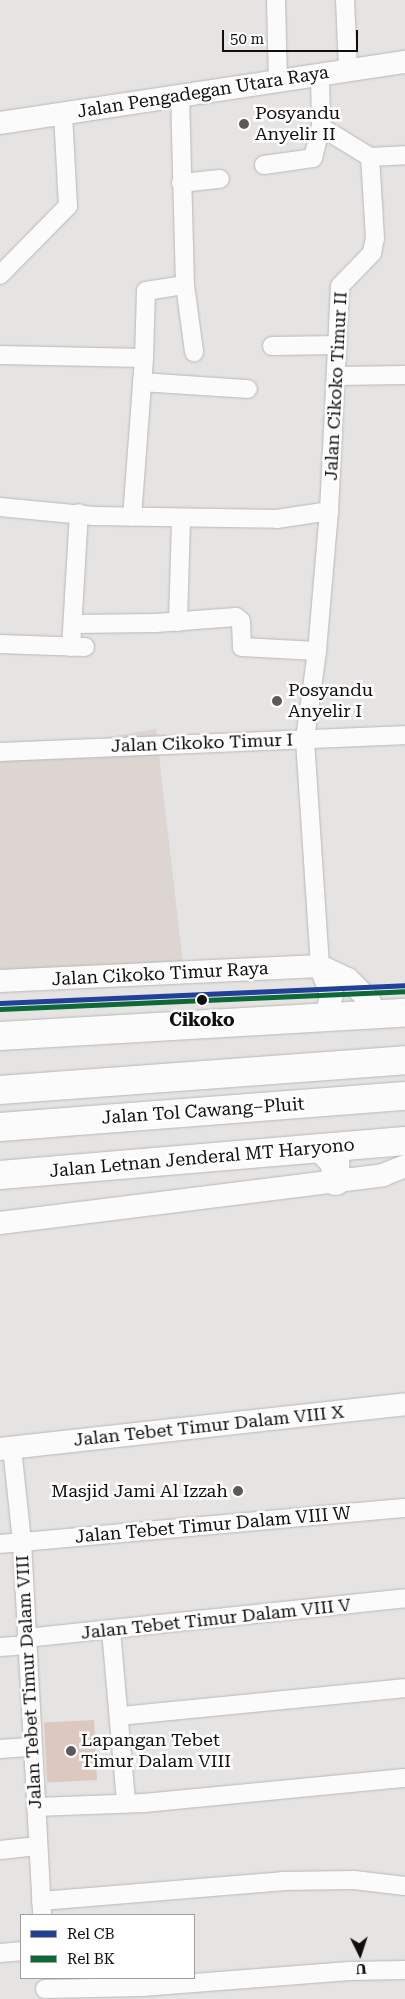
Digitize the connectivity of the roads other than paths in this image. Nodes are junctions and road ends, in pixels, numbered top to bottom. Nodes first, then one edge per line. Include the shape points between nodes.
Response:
1 (276, 0) edge
2 (345, 0) edge
3 (405, 62) edge
4 (348, 70) junction
5 (320, 74) junction
6 (278, 81) junction
7 (180, 96) junction
8 (63, 114) junction
9 (0, 123) edge
10 (321, 127) junction
11 (405, 155) edge
12 (370, 157) junction
13 (264, 165) dead end
14 (220, 179) dead end
15 (181, 183) junction
16 (0, 275) edge
17 (185, 285) junction
18 (272, 346) dead end
19 (337, 346) junction
20 (194, 352) dead end
21 (0, 356) edge
22 (144, 358) junction
23 (405, 375) edge
24 (336, 376) junction
25 (142, 382) junction
26 (248, 388) dead end
27 (0, 507) edge
28 (329, 511) junction
29 (79, 513) junction
30 (132, 517) junction
31 (182, 518) junction
32 (178, 622) junction
33 (72, 624) junction
34 (0, 644) edge
35 (317, 651) junction
36 (405, 735) edge
37 (305, 739) junction
38 (0, 752) edge
39 (320, 966) junction
40 (0, 981) edge
41 (405, 1013) edge
42 (375, 1015) junction
43 (324, 1019) junction
44 (0, 1036) edge
45 (405, 1060) edge
46 (63, 1084) junction
47 (0, 1085) edge
48 (0, 1090) edge
49 (405, 1096) edge
50 (0, 1126) edge
51 (405, 1141) edge
52 (321, 1148) junction
53 (405, 1166) edge
54 (0, 1175) edge
55 (336, 1181) junction
56 (0, 1223) edge
57 (405, 1404) edge
58 (6, 1449) edge
59 (405, 1508) edge
60 (22, 1542) junction
61 (0, 1544) edge
62 (405, 1598) edge
63 (110, 1630) junction
64 (26, 1642) junction
65 (0, 1647) edge
66 (405, 1688) edge
67 (120, 1716) junction
68 (32, 1747) junction
69 (0, 1750) edge
70 (405, 1778) edge
71 (126, 1803) junction
72 (36, 1807) junction
73 (38, 1846) junction
74 (0, 1850) edge
75 (405, 1886) edge
76 (41, 1908) edge
77 (20, 1951) edge
78 (0, 1953) edge
79 (405, 1970) edge
80 (43, 1988) edge
81 (143, 1993) edge

1 - 6 street
2 - 4 street
3 - 4 street, Jalan Pengadegan Utara Raya
4 - 5 street, Jalan Pengadegan Utara Raya
5 - 6 street, Jalan Pengadegan Utara Raya
5 - 10 street
6 - 7 street, Jalan Pengadegan Utara Raya
7 - 8 street, Jalan Pengadegan Utara Raya
7 - 15 street
8 - 9 street, Jalan Pengadegan Utara Raya
8 - 16 street via 68,206
10 - 12 street
10 - 13 street via 313,158
11 - 12 street
12 - 19 street, Jalan Cikoko Timur II via 375,247 340,286
14 - 15 street
15 - 17 street
17 - 20 street
17 - 22 street via 146,290
18 - 19 street
19 - 24 street, Jalan Cikoko Timur II
21 - 22 street
22 - 25 street
23 - 24 street
24 - 28 street, Jalan Cikoko Timur II
25 - 26 street
25 - 30 street
27 - 29 street
28 - 31 street via 277,519
28 - 35 street, Jalan Cikoko Timur II
29 - 30 street
29 - 33 street
30 - 31 street
31 - 32 street
32 - 33 street
32 - 35 street via 236,617 241,621 242,647
33 - 34 street via 78,647
35 - 37 street, Jalan Cikoko Timur II
36 - 37 street, Jalan Cikoko Timur I
37 - 38 street, Jalan Cikoko Timur I
37 - 39 street, Jalan Cikoko Timur II
39 - 40 street, Jalan Cikoko Timur Raya
39 - 42 street, Jalan Cikoko Timur Raya via 348,979 369,1000
39 - 43 street via 332,996
41 - 42 highway
42 - 43 highway
43 - 44 highway
45 - 46 highway, Jalan Tol Cawang–Pluit
46 - 47 highway
46 - 48 highway, Jalan Tol Cawang–Pluit
49 - 50 highway, Jalan Tol Cawang–Pluit
51 - 52 highway, Jalan Letnan Jenderal MT Haryono
52 - 54 highway, Jalan Letnan Jenderal MT Haryono
52 - 55 highway via 336,1163
53 - 55 street via 382,1175
55 - 56 street
57 - 58 street, Jalan Tebet Timur Dalam VIII X
58 - 60 street, Jalan Tebet Timur Dalam VIII
59 - 60 street, Jalan Tebet Timur Dalam VIII W
60 - 61 street, Jalan Tebet Timur Dalam VIII W
60 - 64 street, Jalan Tebet Timur Dalam VIII
62 - 63 street, Jalan Tebet Timur Dalam VIII V
63 - 64 street, Jalan Tebet Timur Dalam VIII V
63 - 67 street
64 - 65 street, Jalan Tebet Timur Dalam VIII V
64 - 68 street, Jalan Tebet Timur Dalam VIII
66 - 67 street
67 - 71 street
68 - 69 street
68 - 72 street, Jalan Tebet Timur Dalam VIII
70 - 71 street
71 - 72 street
72 - 73 street, Jalan Tebet Timur Dalam VIII
73 - 74 street
73 - 76 street, Jalan Tebet Timur Dalam VIII
75 - 76 street via 354,1880 282,1881
77 - 78 street
79 - 81 street via 349,1971
80 - 81 street

